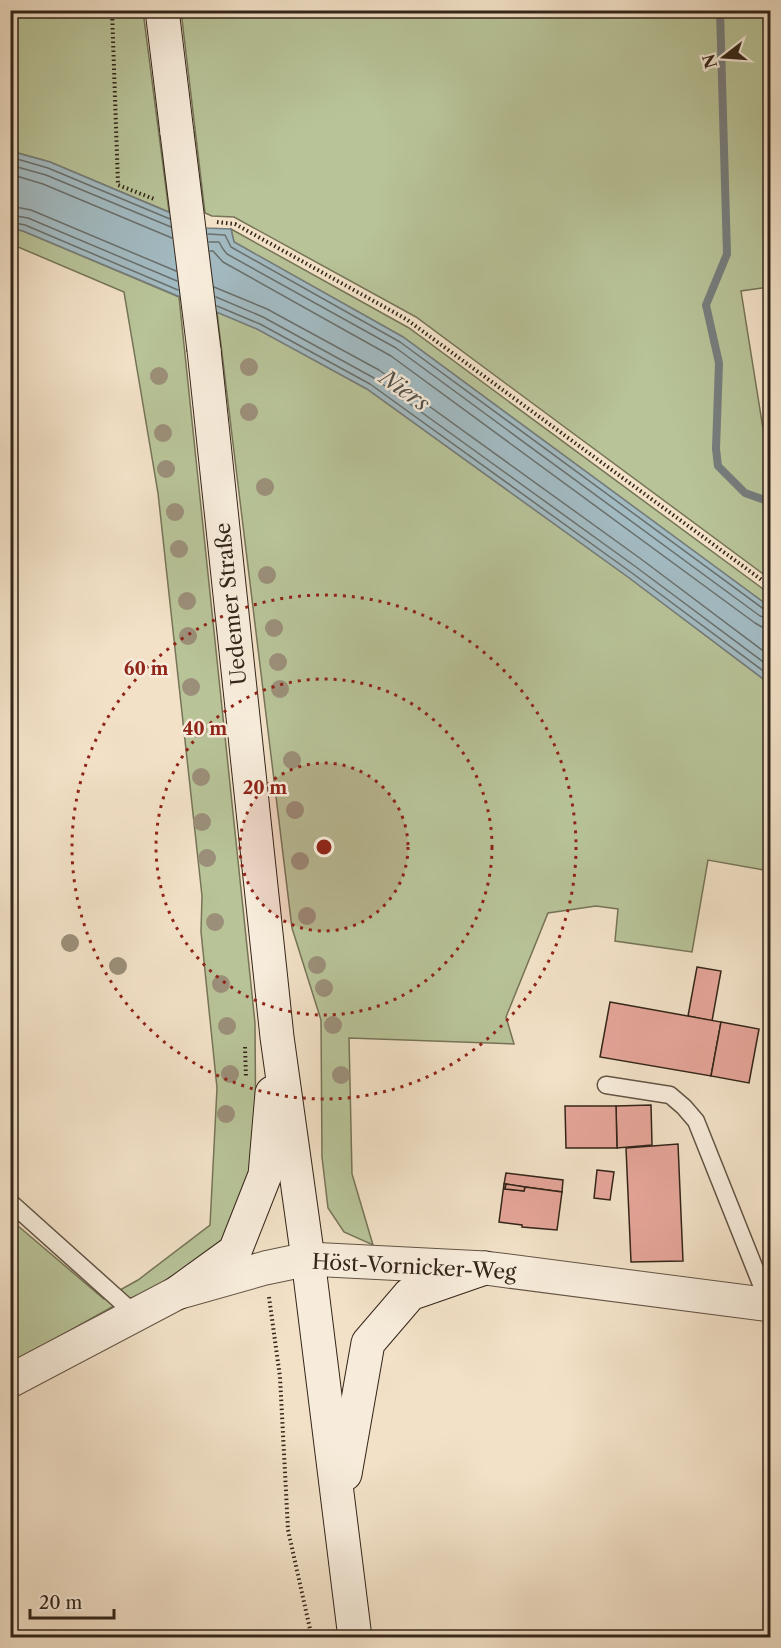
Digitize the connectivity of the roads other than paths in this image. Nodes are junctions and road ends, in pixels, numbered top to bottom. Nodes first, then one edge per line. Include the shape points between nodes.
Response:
1 (162, 10) edge
2 (277, 1037) junction
3 (606, 1085) dead end
4 (10, 1202) edge
5 (308, 1259) junction
6 (485, 1268) junction
7 (177, 1293) junction
8 (770, 1304) edge
9 (136, 1315) junction
10 (10, 1381) edge
11 (339, 1509) junction
12 (355, 1638) edge

1 - 2 main road, Uedemer Straße, bridge via 204,350
2 - 5 main road
2 - 7 main road via 265,1175 242,1234 235,1251
3 - 8 lane via 670,1095 696,1121
4 - 9 lane
5 - 6 main road, Höst-Vornicker-Weg
5 - 7 main road, Höst-Vornicker-Weg
5 - 11 main road
6 - 8 main road, Höst-Vornicker-Weg
6 - 11 main road via 410,1294 368,1342
7 - 9 main road, Höst-Vornicker-Weg
9 - 10 main road, Höst-Vornicker-Weg
11 - 12 main road

